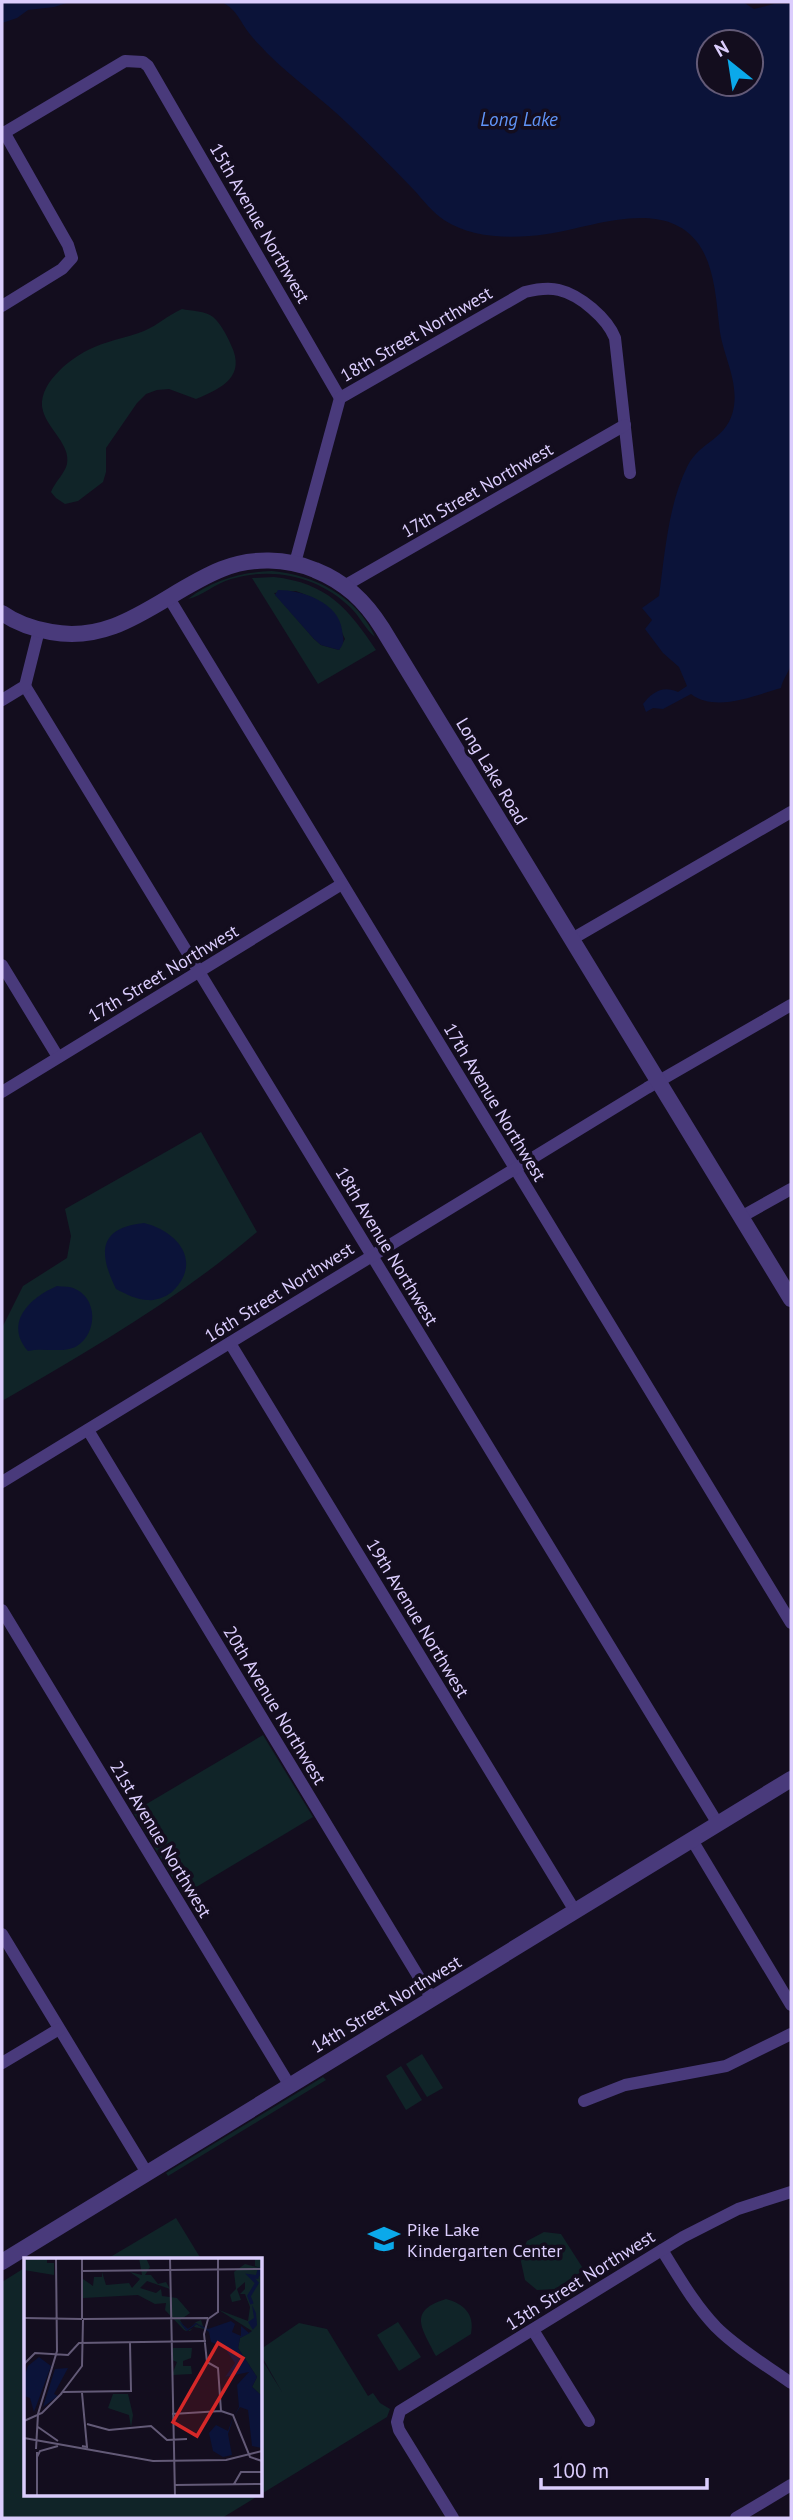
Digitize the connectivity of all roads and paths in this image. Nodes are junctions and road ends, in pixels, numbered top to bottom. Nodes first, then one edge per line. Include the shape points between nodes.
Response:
1 (3, 133) edge
2 (2, 306) edge
3 (341, 398) junction
4 (625, 425) junction
5 (630, 473) dead end
6 (295, 563) junction
7 (346, 586) junction
8 (169, 598) junction
9 (2, 613) edge
10 (39, 630) junction
11 (25, 686) junction
12 (2, 700) edge
13 (791, 812) edge
14 (342, 884) junction
15 (572, 939) junction
16 (2, 965) edge
17 (199, 971) junction
18 (791, 1005) edge
19 (58, 1057) junction
20 (659, 1081) junction
21 (2, 1092) edge
22 (515, 1168) junction
23 (791, 1189) edge
24 (741, 1217) junction
25 (372, 1255) junction
26 (791, 1299) edge
27 (230, 1343) junction
28 (88, 1430) junction
29 (2, 1482) edge
30 (2, 1610) edge
31 (791, 1623) edge
32 (791, 1779) edge
33 (718, 1824) junction
34 (692, 1840) junction
35 (575, 1911) junction
36 (2, 1934) edge
37 (432, 1998) junction
38 (791, 2005) edge
39 (59, 2029) junction
40 (791, 2034) edge
41 (2, 2063) edge
42 (290, 2086) junction
43 (583, 2101) dead end
44 (147, 2173) junction
45 (791, 2192) edge
46 (662, 2250) junction
47 (2, 2262) edge
48 (533, 2330) junction
49 (791, 2383) edge
50 (589, 2421) dead end
51 (791, 2485) edge
52 (453, 2518) edge
53 (736, 2518) edge

1 - 2 street via 72,258
1 - 3 street, 15th Avenue Northwest via 125,61 140,60 148,66
3 - 4 street, 18th Street Northwest via 525,292 545,288 568,293 611,328
3 - 6 street, 18th Street Northwest
4 - 5 street
4 - 7 street, 17th Street Northwest
6 - 7 street, Long Lake Road
6 - 8 street, Long Lake Road via 237,564
7 - 15 street, Long Lake Road via 372,612
8 - 10 street, Long Lake Road via 127,623 103,631
8 - 14 street, 17th Avenue Northwest
9 - 10 street, Long Lake Road
10 - 11 street
11 - 12 street
11 - 17 street, 18th Avenue Northwest
13 - 15 street
14 - 17 street, 17th Street Northwest
14 - 22 street, 17th Avenue Northwest
15 - 20 street, Long Lake Road
16 - 19 street
17 - 19 street, 17th Street Northwest
17 - 25 street, 18th Avenue Northwest
18 - 20 street, 16th Street Northwest
19 - 21 street, 17th Street Northwest
20 - 22 street, 16th Street Northwest
20 - 24 street, Long Lake Road
22 - 25 street, 16th Street Northwest
22 - 31 street, 17th Avenue Northwest
23 - 24 street
24 - 26 street, Long Lake Road
25 - 27 street, 16th Street Northwest
25 - 33 street, 18th Avenue Northwest
27 - 28 street, 16th Street Northwest
27 - 35 street, 19th Avenue Northwest
28 - 29 street, 16th Street Northwest
28 - 37 street, 20th Avenue Northwest
30 - 42 street, 21st Avenue Northwest
32 - 33 street, 14th Street Northwest
33 - 34 street, 14th Street Northwest
34 - 35 street, 14th Street Northwest
34 - 38 street
35 - 37 street, 14th Street Northwest
36 - 39 street
37 - 42 street, 14th Street Northwest
39 - 41 street
39 - 44 street
40 - 43 street via 726,2066 625,2085
42 - 44 street, 14th Street Northwest
44 - 47 street, 14th Street Northwest
45 - 46 street, 13th Street Northwest via 738,2209
46 - 48 street, 13th Street Northwest
46 - 49 street via 717,2328
48 - 50 street
48 - 52 street, 13th Street Northwest via 405,2406 398,2416 399,2430
51 - 53 street

